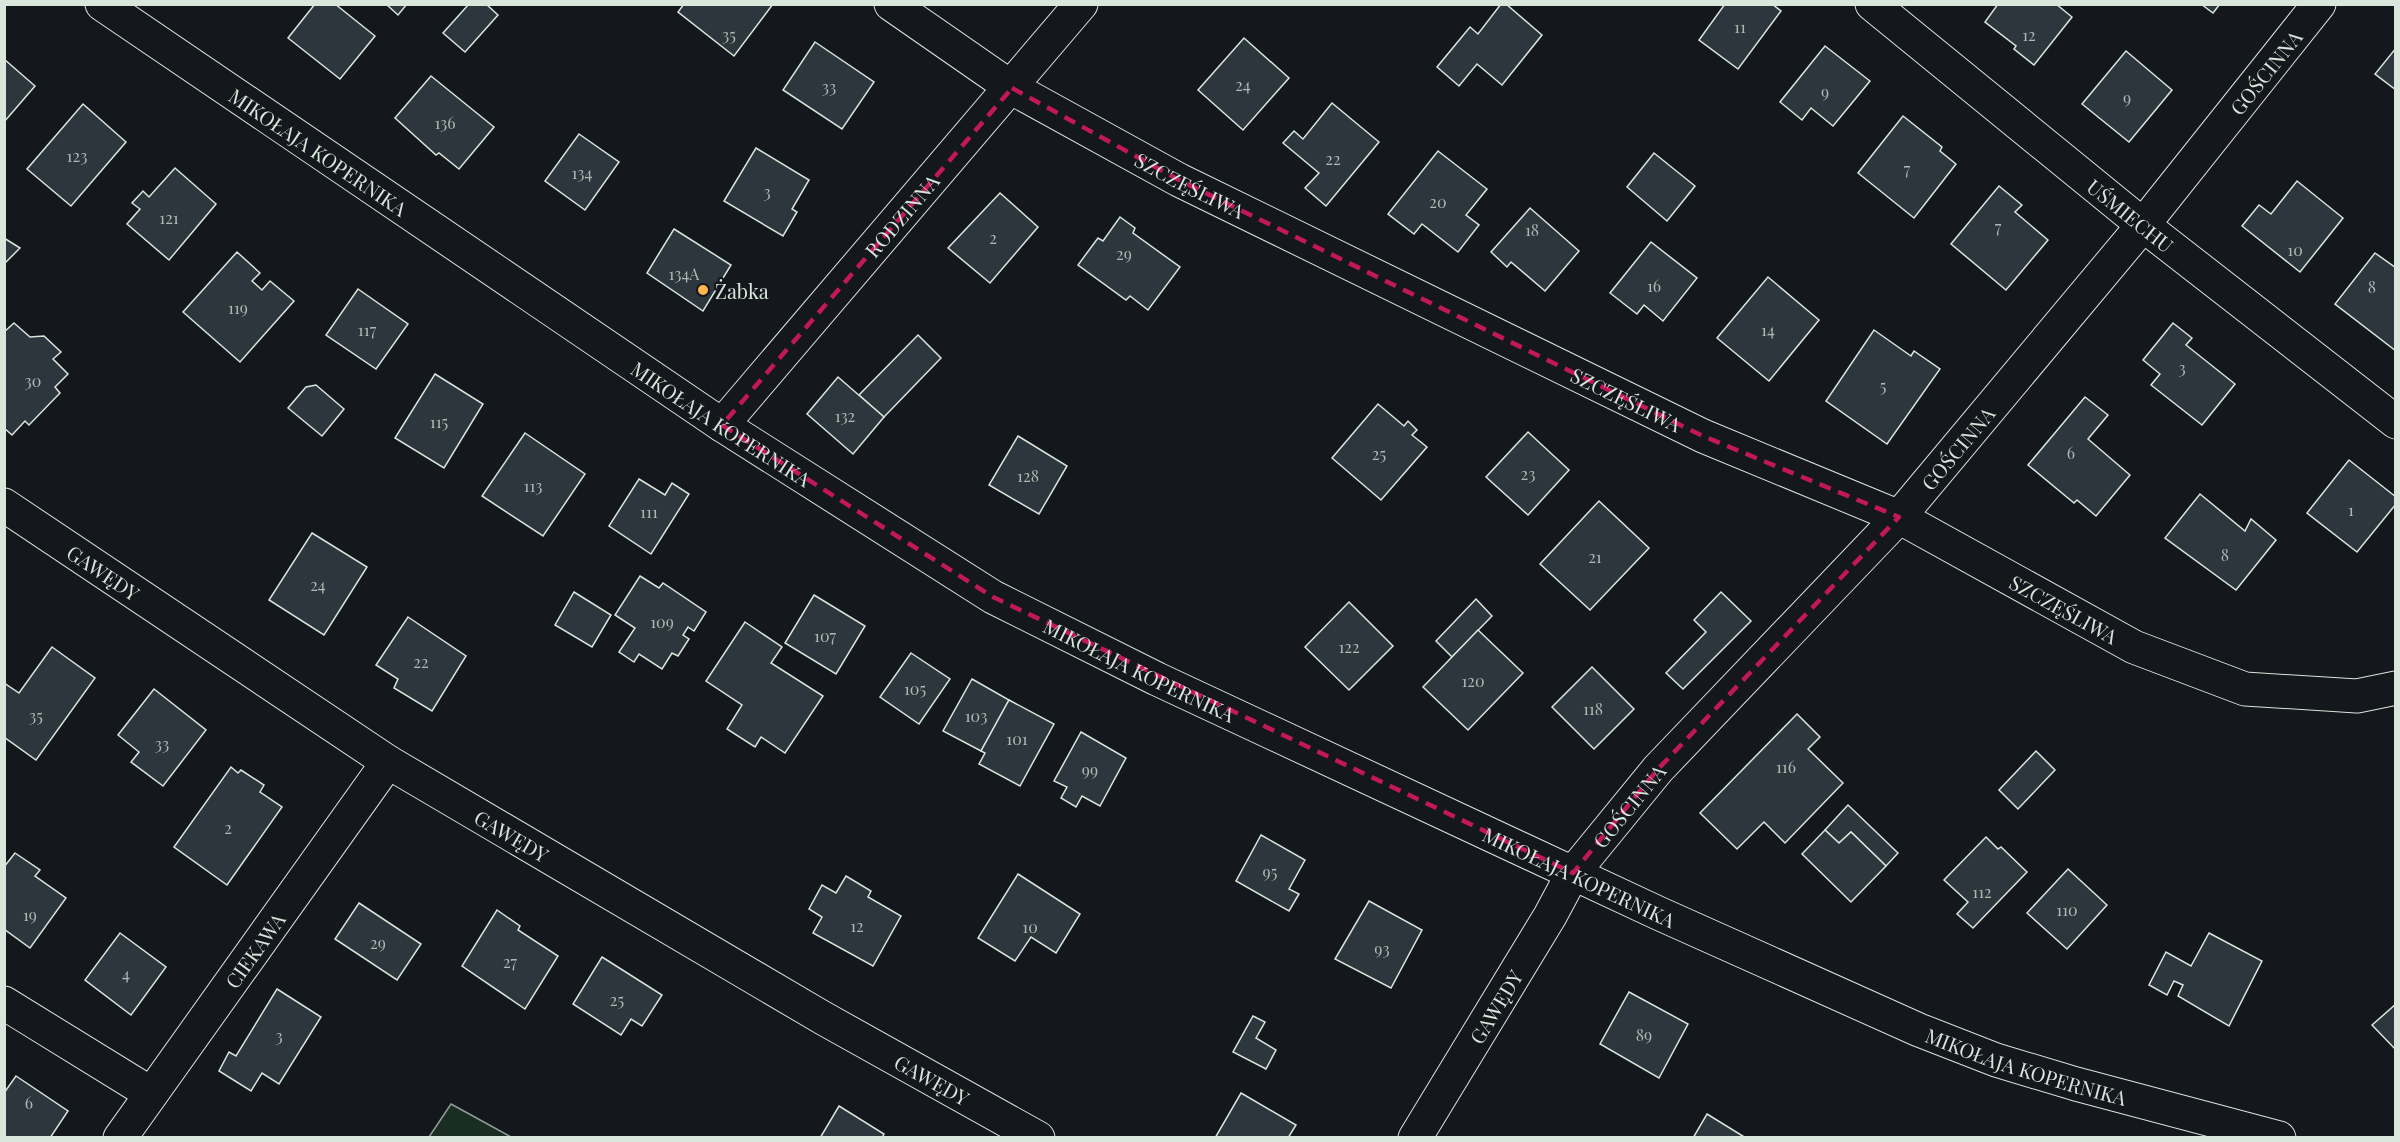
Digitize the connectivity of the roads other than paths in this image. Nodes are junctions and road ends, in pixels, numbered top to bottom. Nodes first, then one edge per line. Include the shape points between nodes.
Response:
1 (102, 4) edge
2 (891, 4) edge
3 (1081, 4) edge
4 (1872, 4) edge
5 (2319, 4) edge
6 (1012, 88) junction
7 (2143, 225) junction
8 (2396, 422) edge
9 (722, 425) junction
10 (4, 505) edge
11 (1899, 516) junction
12 (2396, 688) edge
13 (388, 762) junction
14 (1574, 873) junction
15 (4, 1003) edge
16 (150, 1093) junction
17 (120, 1137) edge
18 (1038, 1137) edge
19 (1415, 1137) edge
20 (2279, 1137) edge

1 - 9 street, MIKOŁAJA KOPERNIKA
2 - 6 street, SZCZĘŚLIWA
3 - 6 street, RODZINNA
4 - 7 street, UŚMIECHU
5 - 7 street, GOŚCINNA
6 - 9 street, RODZINNA
6 - 11 street, SZCZĘŚLIWA via 1179,180 1703,436
7 - 8 street, UŚMIECHU
7 - 11 street, GOŚCINNA
9 - 14 street, MIKOŁAJA KOPERNIKA via 993,597 1157,679
10 - 13 street, GAWĘDY
11 - 12 street, SZCZĘŚLIWA via 2134,647 2245,689 2357,696
11 - 14 street, GOŚCINNA via 1658,770
13 - 16 street, CIEKAWA
13 - 18 street, GAWĘDY via 812,1012
14 - 19 street, GAWĘDY
14 - 20 street, MIKOŁAJA KOPERNIKA via 1919,1030 1996,1060
15 - 16 street
16 - 17 street, CIEKAWA

